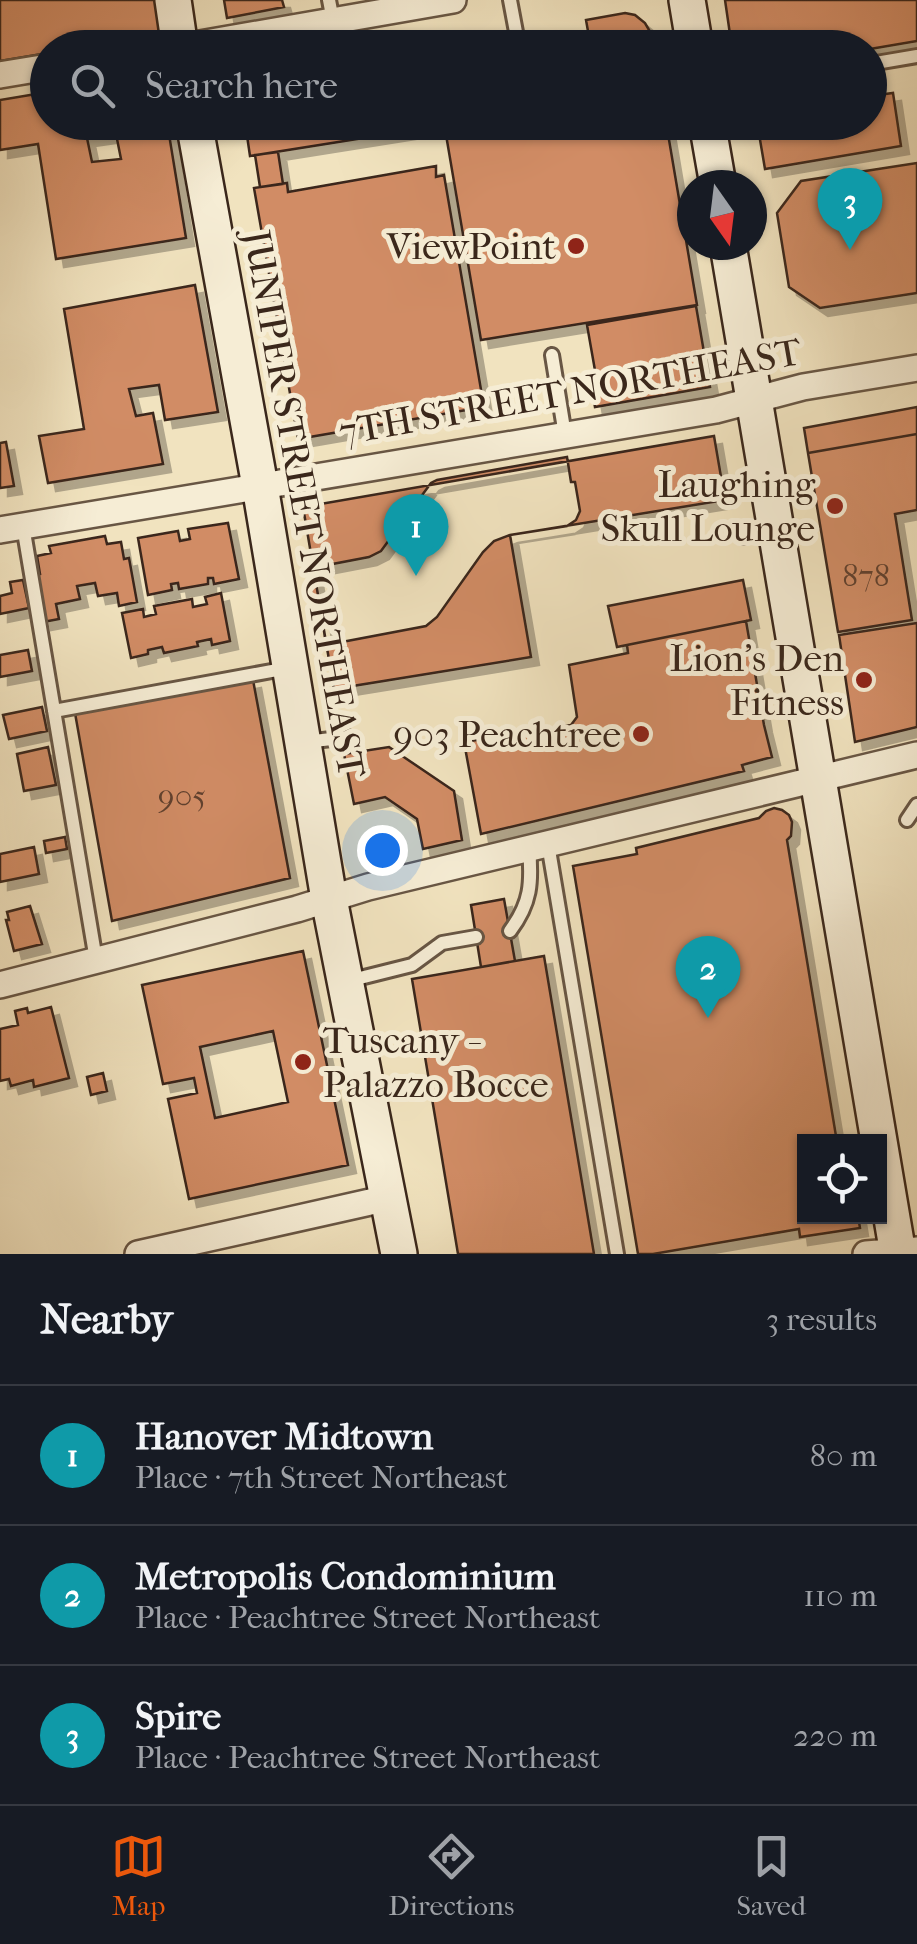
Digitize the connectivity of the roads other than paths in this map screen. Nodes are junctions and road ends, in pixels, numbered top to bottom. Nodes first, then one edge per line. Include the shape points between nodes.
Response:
1 (173, 0) edge
2 (453, 0) edge
3 (510, 0) edge
4 (687, 0) edge
5 (331, 10) edge
6 (177, 30) edge
7 (249, 30) edge
8 (515, 30) edge
9 (692, 30) edge
10 (917, 56) edge
11 (887, 61) edge
12 (30, 70) edge
13 (0, 74) edge
14 (197, 140) edge
15 (710, 140) edge
16 (715, 170) edge
17 (731, 260) edge
18 (552, 355) dead end
19 (917, 368) edge
20 (754, 400) junction
21 (565, 435) junction
22 (260, 486) junction
23 (12, 528) edge
24 (289, 668) junction
25 (54, 711) junction
26 (348, 736) dead end
27 (303, 742) junction
28 (917, 755) edge
29 (817, 779) junction
30 (917, 805) edge
31 (907, 820) dead end
32 (538, 846) junction
33 (330, 899) junction
34 (510, 931) dead end
35 (476, 937) dead end
36 (96, 960) junction
37 (345, 981) junction
38 (0, 985) edge
39 (388, 1198) junction
40 (895, 1252) edge
41 (138, 1254) edge
42 (400, 1254) edge
43 (617, 1254) edge

1 - 6 main road
2 - 5 street
3 - 8 lane
4 - 9 main road
5 - 7 street
10 - 11 lane
12 - 13 street
14 - 22 main road, JUNIPER STREET NORTHEAST
15 - 16 main road
17 - 20 main road
18 - 21 lane
19 - 20 street, 7TH STREET NORTHEAST
20 - 21 street, 7TH STREET NORTHEAST
20 - 29 main road via 758,533
21 - 22 street, 7TH STREET NORTHEAST
22 - 23 street, 7TH STREET NORTHEAST
22 - 24 main road, JUNIPER STREET NORTHEAST
23 - 25 lane
24 - 25 lane
24 - 27 main road, JUNIPER STREET NORTHEAST
25 - 36 lane
26 - 27 lane
27 - 33 main road, JUNIPER STREET NORTHEAST
28 - 29 street
29 - 32 street
29 - 40 main road
30 - 31 lane
32 - 33 street
32 - 34 lane via 528,902
32 - 43 lane
33 - 36 street
33 - 37 main road, JUNIPER STREET NORTHEAST
35 - 37 lane via 442,943 412,965
36 - 38 street
37 - 39 main road, JUNIPER STREET NORTHEAST
39 - 41 street
39 - 42 main road, JUNIPER STREET NORTHEAST

